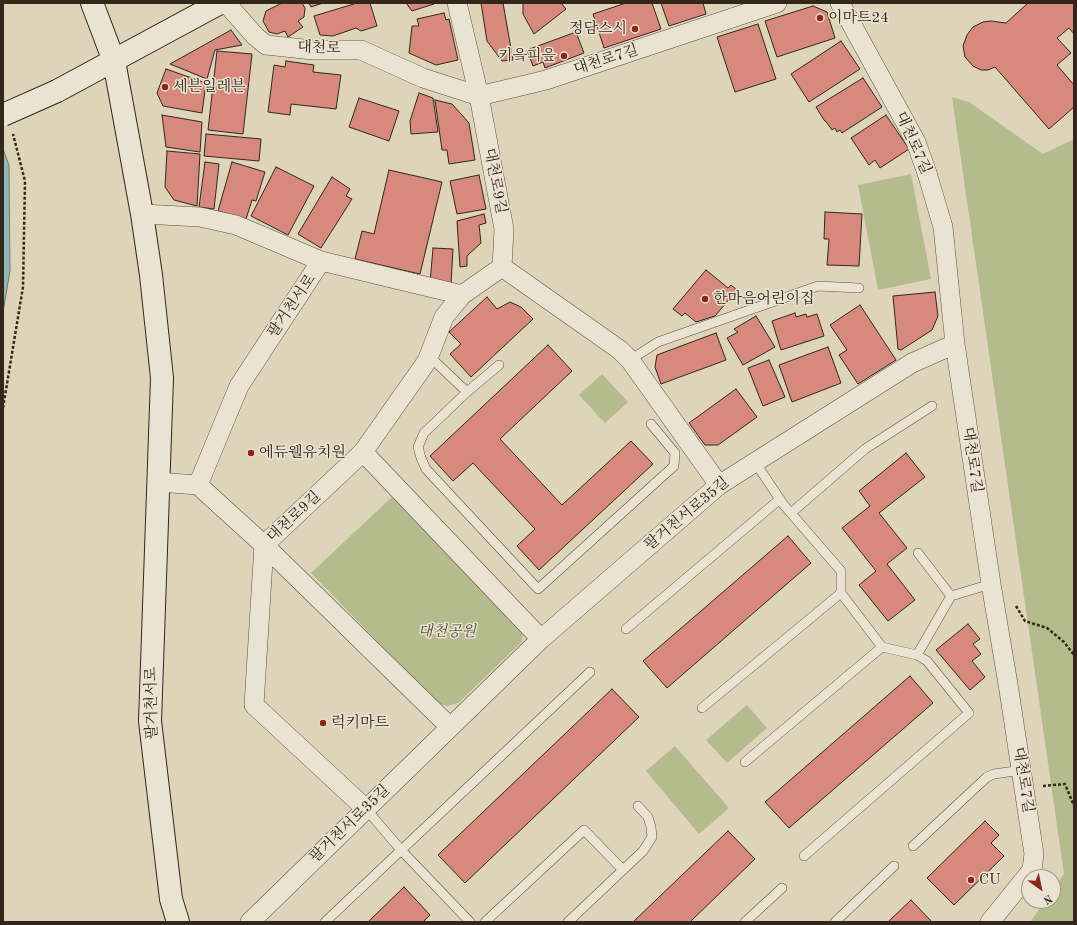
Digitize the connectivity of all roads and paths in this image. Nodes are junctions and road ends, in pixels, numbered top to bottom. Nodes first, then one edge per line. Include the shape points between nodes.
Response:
1 (92, 3) edge
2 (220, 3) edge
3 (226, 3) edge
4 (457, 3) edge
5 (777, 3) edge
6 (840, 3) edge
7 (114, 61) junction
8 (479, 96) junction
9 (7, 121) edge
10 (142, 214) junction
11 (321, 261) junction
12 (502, 267) junction
13 (859, 288) dead end
14 (462, 295) junction
15 (955, 344) junction
16 (625, 355) junction
17 (429, 356) junction
18 (499, 365) dead end
19 (467, 392) junction
20 (932, 406) dead end
21 (3, 408) edge
22 (652, 424) dead end
23 (363, 452) junction
24 (755, 462) junction
25 (158, 482) junction
26 (198, 485) junction
27 (719, 485) junction
28 (780, 499) junction
29 (791, 513) junction
30 (264, 545) junction
31 (918, 553) dead end
32 (991, 587) junction
33 (841, 593) junction
34 (951, 596) junction
35 (626, 629) dead end
36 (541, 639) junction
37 (882, 647) junction
38 (917, 655) junction
39 (1074, 656) edge
40 (590, 672) dead end
41 (702, 708) dead end
42 (450, 727) junction
43 (745, 762) dead end
44 (1022, 770) junction
45 (1039, 787) dead end
46 (638, 806) dead end
47 (1074, 806) edge
48 (366, 809) junction
49 (913, 846) dead end
50 (401, 850) junction
51 (804, 856) dead end
52 (894, 866) dead end
53 (623, 870) junction
54 (782, 888) dead end
55 (178, 922) edge
56 (250, 922) edge
57 (325, 922) edge
58 (470, 922) edge
59 (485, 922) edge
60 (568, 922) edge
61 (745, 922) edge
62 (835, 922) edge
63 (990, 922) edge

1 - 7 main road, 팔거천서로
2 - 7 main road
3 - 8 street, 대천로 via 266,45 313,50 361,50 423,78
4 - 8 street, 대천로9길
5 - 8 street, 대천로7길 via 546,80
6 - 15 street, 대천로7길 via 916,142 927,173 943,227
7 - 9 main road, bridge
7 - 10 main road, 팔거천서로
8 - 12 street, 대천로9길 via 504,228
9 - 21 path via 25,181 23,287
10 - 11 street, 팔거천서로 via 200,217 236,225
10 - 25 main road, 팔거천서로 via 162,378
11 - 14 street
11 - 26 street, 팔거천서로 via 239,386
12 - 14 street, 대천로9길
12 - 16 street
13 - 16 lane via 818,286
14 - 17 street, 대천로9길 via 444,316
15 - 24 street, 팔거천서로35길 via 912,363
15 - 32 street, 대천로7길
16 - 27 street
17 - 19 lane
17 - 23 street, 대천로9길
18 - 19 lane
19 - 22 lane via 424,434 418,447 421,458 426,469 538,589 674,466 675,453
20 - 29 lane via 865,449
23 - 30 street, 대천로9길
23 - 36 street
24 - 27 street, 팔거천서로35길
24 - 28 lane
25 - 26 street
25 - 55 main road, 팔거천서로 via 150,720 171,899
26 - 30 street
27 - 36 street, 팔거천서로35길
28 - 29 lane
28 - 35 lane
29 - 33 lane via 841,571
30 - 42 street
30 - 48 street, 대천로9길 via 254,705
31 - 34 lane
32 - 34 lane
32 - 39 path via 1013,599 1025,621 1047,628 1064,642
32 - 44 street, 대천로7길
33 - 37 lane
33 - 41 lane
34 - 38 lane
36 - 42 street, 팔거천서로35길
37 - 38 lane
37 - 43 lane
38 - 51 lane via 927,661 969,713
40 - 50 lane
42 - 48 street, 팔거천서로35길
44 - 49 lane via 987,777
44 - 63 street, 대천로7길 via 1034,854 1032,870
45 - 47 path via 1065,784
46 - 53 lane via 648,817 652,837 643,851
48 - 50 lane
48 - 56 street, 팔거천서로35길
50 - 57 lane
50 - 58 lane
52 - 62 lane
53 - 59 lane via 584,830
53 - 60 lane
54 - 61 lane

